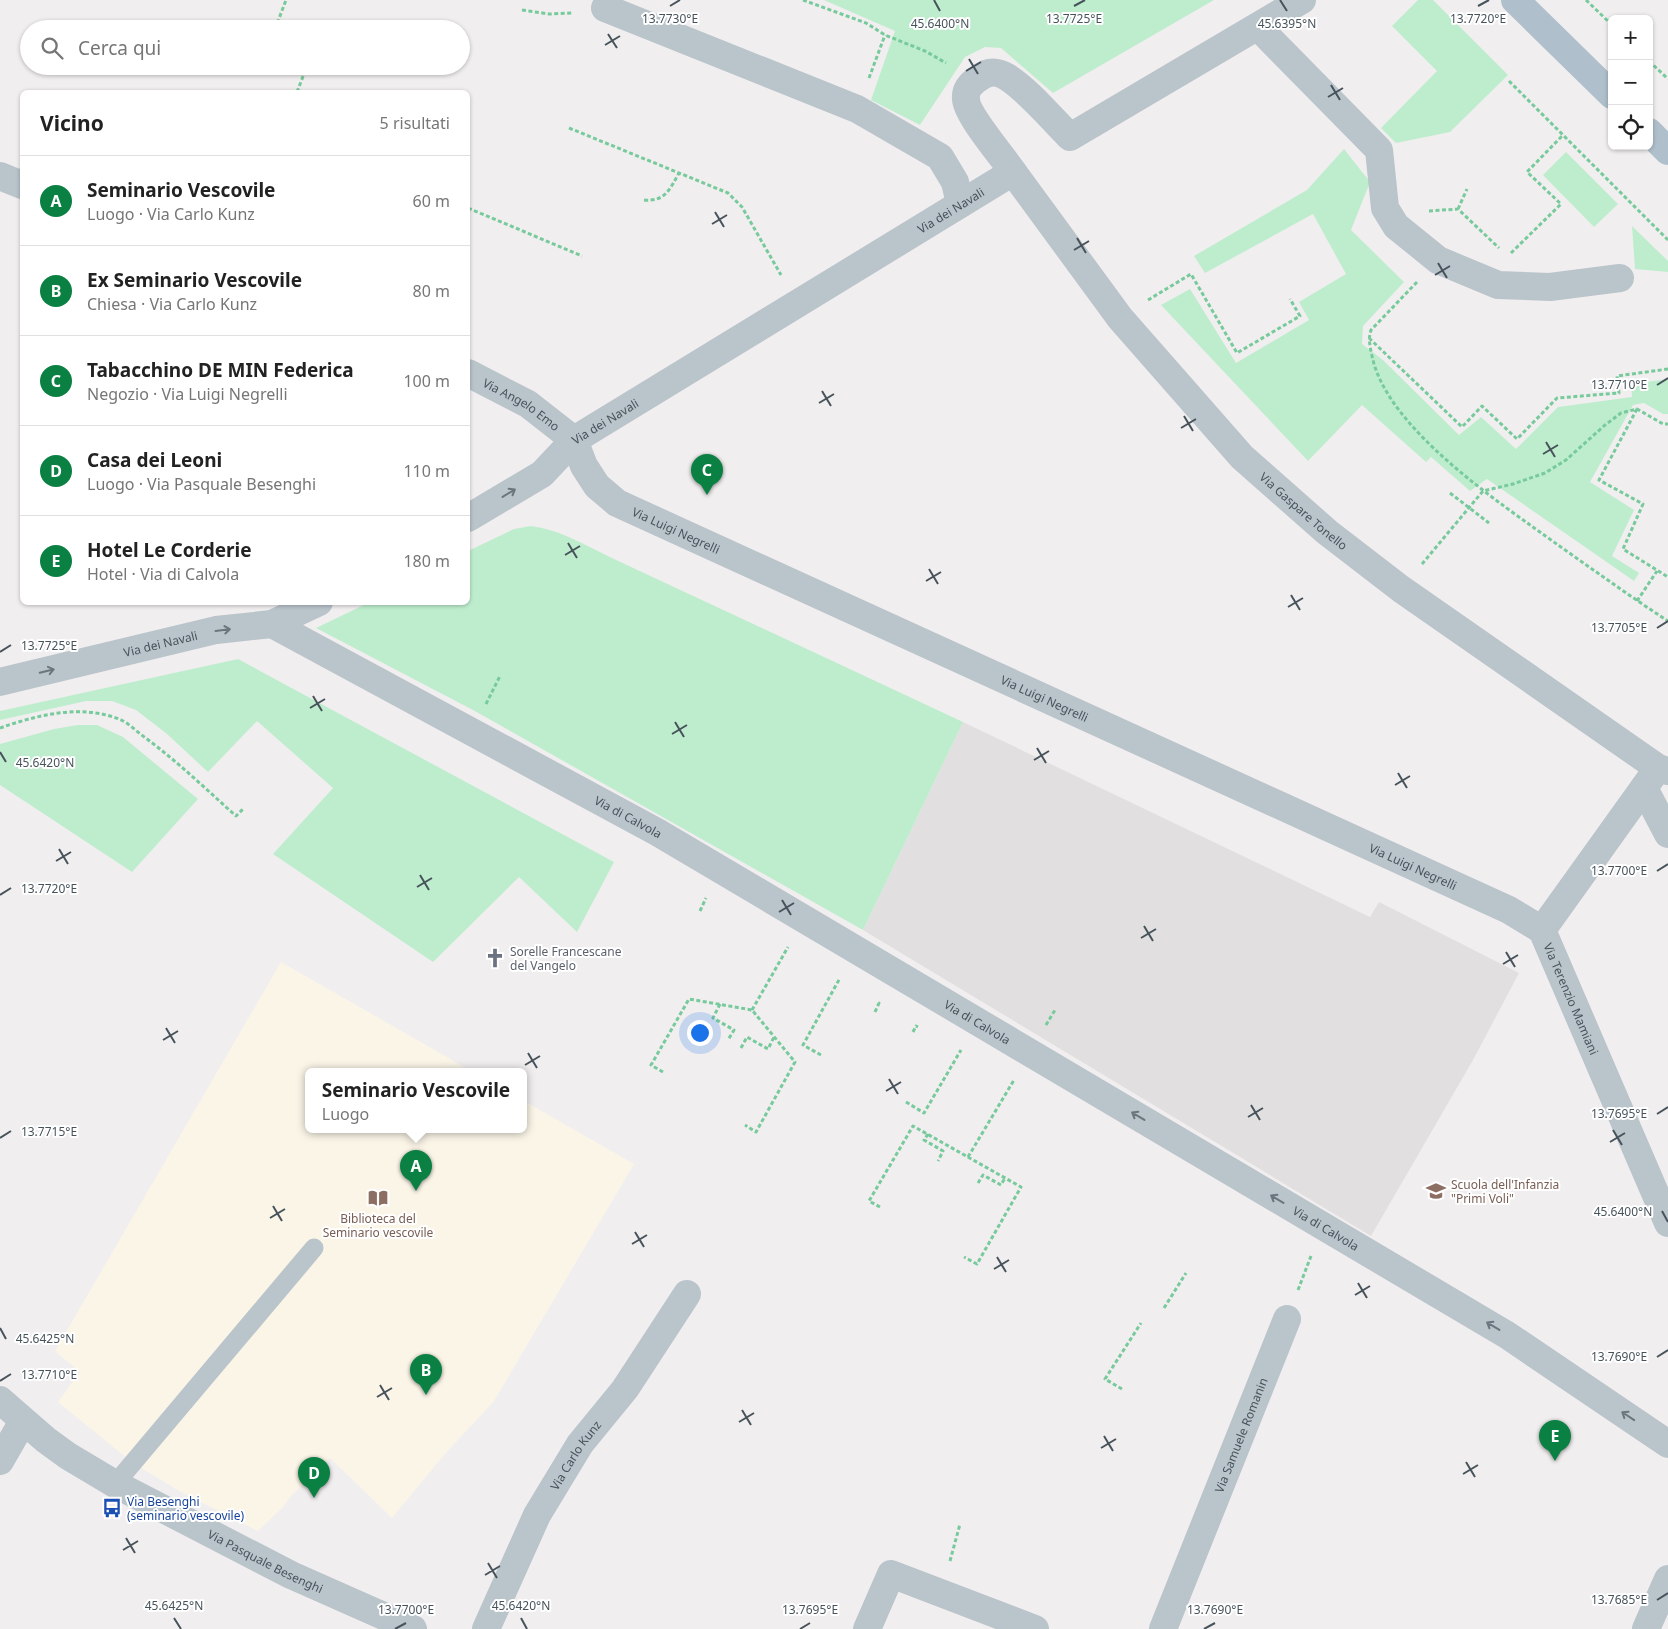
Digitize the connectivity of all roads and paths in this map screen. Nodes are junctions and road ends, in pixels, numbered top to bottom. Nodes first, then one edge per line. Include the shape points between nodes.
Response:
1 (286, 0) edge
2 (803, 0) edge
3 (1302, 0) edge
4 (1515, 0) edge
5 (1586, 0) edge
6 (605, 8) joint
7 (522, 10) dead end
8 (278, 20) edge
9 (1608, 21) edge
10 (1258, 27) junction
11 (885, 35) junction
12 (1653, 65) edge
13 (304, 75) edge
14 (1668, 79) edge
15 (1509, 81) dead end
16 (974, 82) junction
17 (298, 90) edge
18 (1608, 91) edge
19 (856, 109) junction
20 (569, 128) dead end
21 (1563, 135) junction
22 (1653, 136) edge
23 (1668, 151) edge
24 (1013, 172) junction
25 (679, 173) junction
26 (0, 176) edge
27 (20, 184) edge
28 (1467, 189) dead end
29 (644, 200) dead end
30 (960, 204) junction
31 (470, 209) edge
32 (1458, 209) junction
33 (1388, 214) junction
34 (1668, 240) edge
35 (1500, 249) dead end
36 (582, 256) dead end
37 (1508, 256) dead end
38 (1438, 260) junction
39 (782, 276) dead end
40 (1620, 278) dead end
41 (1290, 299) dead end
42 (1144, 302) dead end
43 (1369, 338) junction
44 (1668, 369) edge
45 (470, 375) edge
46 (1637, 409) junction
47 (1668, 424) edge
48 (574, 440) junction
49 (1483, 491) junction
50 (1450, 493) dead end
51 (1469, 507) junction
52 (470, 517) edge
53 (1489, 523) dead end
54 (1420, 566) dead end
55 (1657, 571) junction
56 (1668, 577) edge
57 (1637, 601) junction
58 (313, 605) edge
59 (1668, 621) edge
60 (272, 624) junction
61 (500, 676) dead end
62 (0, 682) edge
63 (485, 707) dead end
64 (0, 728) edge
65 (1657, 776) edge
66 (243, 809) dead end
67 (1668, 834) edge
68 (1542, 930) junction
69 (791, 942) dead end
70 (843, 973) dead end
71 (720, 1004) junction
72 (752, 1010) junction
73 (774, 1037) junction
74 (728, 1040) dead end
75 (964, 1044) dead end
76 (741, 1048) dead end
77 (821, 1055) dead end
78 (663, 1072) dead end
79 (1019, 1072) dead end
80 (906, 1102) dead end
81 (745, 1126) dead end
82 (928, 1134) junction
83 (968, 1157) junction
84 (938, 1161) dead end
85 (1005, 1178) junction
86 (978, 1183) dead end
87 (880, 1208) dead end
88 (1668, 1223) edge
89 (314, 1248) dead end
90 (1313, 1250) dead end
91 (964, 1257) dead end
92 (1186, 1272) dead end
93 (687, 1294) dead end
94 (1164, 1308) dead end
95 (1287, 1319) joint
96 (1141, 1323) dead end
97 (1122, 1389) dead end
98 (0, 1400) edge
99 (23, 1421) junction
100 (1668, 1444) edge
101 (0, 1461) edge
102 (115, 1484) junction
103 (960, 1524) dead end
104 (1668, 1579) edge
105 (940, 1593) junction
106 (413, 1629) edge
107 (486, 1629) edge
108 (867, 1629) edge
109 (1036, 1629) edge
110 (1163, 1629) edge
111 (1646, 1629) edge

1 - 8 path
2 - 11 path via 866,23
3 - 10 street
4 - 18 main road
5 - 9 path
6 - 7 path via 548,14
6 - 19 street
10 - 16 street via 1070,137 1006,76 994,72
10 - 33 street via 1379,150
11 - 16 path via 947,63
11 - 19 path
12 - 14 path
13 - 17 path
15 - 21 path
16 - 24 street via 966,91 965,101 972,116
19 - 30 street via 940,157 955,182
20 - 25 path
21 - 34 path
21 - 37 path via 1528,172 1561,204
22 - 23 main road
24 - 30 street, Via dei Navali
24 - 65 street, Via Gaspare Tonello via 1120,318 1242,457 1327,532 1401,589
25 - 29 path via 662,198
25 - 39 path via 728,193 742,207
26 - 27 street
28 - 32 path
30 - 48 street, Via dei Navali
31 - 36 path
32 - 33 path
32 - 35 path
33 - 38 street via 1396,226
38 - 40 street via 1498,285 1550,287
38 - 43 path via 1371,330
41 - 42 path via 1300,316 1238,353 1191,274
43 - 44 path via 1462,426 1482,406 1517,439 1558,398 1618,392 1617,376
43 - 49 path via 1375,368 1393,402 1423,438
45 - 48 street, Via Angelo Emo via 528,404
46 - 47 path
46 - 49 path via 1621,413 1545,474
46 - 55 path via 1599,480 1644,504 1623,549
52 -> 48 street, Via dei Navali via 542,474
48 - 68 street, Via Luigi Negrelli via 584,466 597,486 617,503 1509,910
49 - 51 path
49 - 57 path
50 - 51 path
51 - 53 path
51 - 54 path
55 - 56 path
55 - 57 path
57 - 59 path
58 - 60 street, Via dei Navali
62 -> 60 street, Via dei Navali via 216,630
100 -> 60 street, Via di Calvola via 1507,1335 658,832
61 - 63 path
64 - 66 path via 70,712 121,720 166,753 236,816
65 - 67 street
65 - 68 street, Via Terenzio Mamiani
68 - 88 street, Via Terenzio Mamiani
69 - 72 path
70 - 77 path via 802,1045
71 - 72 path
71 - 74 path via 713,1018 734,1030
71 - 78 path via 689,999 651,1065
72 - 73 path
73 - 76 path via 768,1049 747,1037
73 - 81 path via 795,1062 756,1132
75 - 80 path via 924,1113
79 - 83 path
82 - 83 path
82 - 84 path via 924,1140 943,1151
82 - 87 path via 913,1126 869,1200
83 - 85 path
85 - 86 path via 1001,1185 983,1175
85 - 91 path via 1021,1187 977,1264
89 - 102 lane
90 - 95 path
92 - 94 path
93 - 107 street, Via Carlo Kunz via 625,1389 580,1444 537,1515
95 - 110 street, Via Samuele Romanin
96 - 97 path via 1105,1379
98 - 99 street, Via Pasquale Besenghi
99 - 101 street
99 - 102 street, Via Pasquale Besenghi via 68,1456
102 - 106 street, Via Pasquale Besenghi via 291,1575
103 - 105 path
104 - 111 street
105 - 108 street via 891,1574
105 - 109 street

